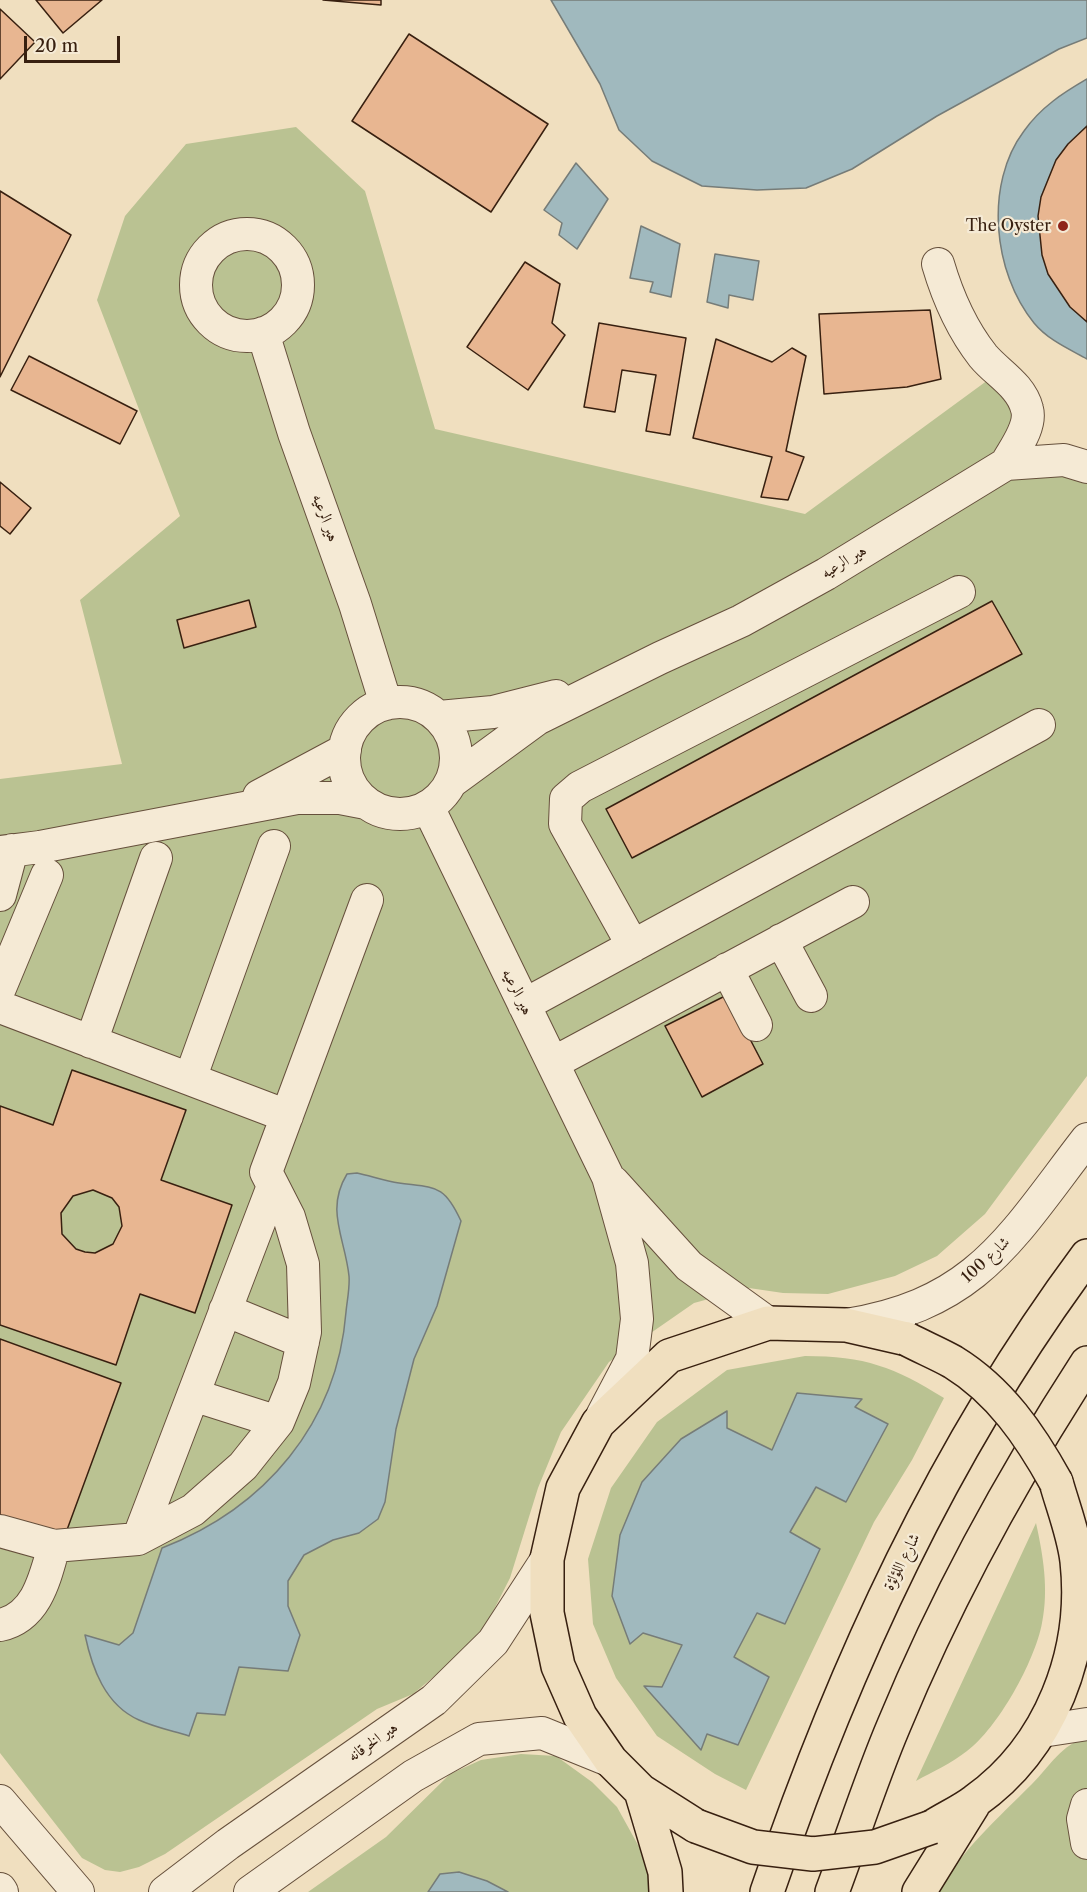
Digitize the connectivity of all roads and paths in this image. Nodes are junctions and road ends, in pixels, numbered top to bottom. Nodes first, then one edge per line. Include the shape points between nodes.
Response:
1 (938, 264) dead end
2 (263, 333) dead end
3 (1006, 464) junction
4 (1087, 467) edge
5 (959, 592) dead end
6 (604, 687) junction
7 (386, 704) junction
8 (439, 717) junction
9 (1039, 725) dead end
10 (345, 750) junction
11 (451, 782) junction
12 (366, 803) junction
13 (237, 807) junction
14 (428, 807) junction
15 (274, 846) dead end
16 (6, 851) edge
17 (156, 858) dead end
18 (47, 874) dead end
19 (0, 895) edge
20 (367, 900) dead end
21 (853, 902) dead end
22 (781, 940) junction
23 (633, 946) junction
24 (727, 969) junction
25 (0, 988) edge
26 (811, 996) dead end
27 (524, 1005) junction
28 (0, 1007) edge
29 (756, 1025) dead end
30 (91, 1042) junction
31 (553, 1063) junction
32 (190, 1079) junction
33 (286, 1116) junction
34 (1087, 1139) edge
35 (608, 1177) junction
36 (273, 1186) junction
37 (1087, 1256) edge
38 (225, 1310) junction
39 (768, 1323) junction
40 (846, 1325) junction
41 (303, 1342) junction
42 (1087, 1363) edge
43 (193, 1395) junction
44 (278, 1422) junction
45 (598, 1423) junction
46 (0, 1531) edge
47 (138, 1539) junction
48 (54, 1546) junction
49 (1082, 1551) edge
50 (547, 1559) junction
51 (0, 1625) edge
52 (1082, 1631) edge
53 (1087, 1724) edge
54 (1042, 1731) junction
55 (611, 1761) junction
56 (641, 1791) junction
57 (0, 1801) edge
58 (976, 1801) junction
59 (1087, 1805) edge
60 (1087, 1844) edge
61 (78, 1892) edge
62 (165, 1892) edge
63 (250, 1892) edge
64 (666, 1892) edge
65 (767, 1892) edge
66 (832, 1892) edge
67 (919, 1892) edge

1 - 3 street via 950,302 964,328 984,357 1021,394 1028,410 1025,429
2 - 7 street, هير الرعيه
3 - 4 street, هير الرعيه via 1064,460
3 - 6 street, هير الرعيه via 826,574 741,621
5 - 23 street via 580,787 566,799 565,824
6 - 8 street, هير الرعيه via 493,712
6 - 11 street, هير الرعيه via 537,719
7 - 8 street via 414,703
7 - 10 street via 358,721
8 - 11 street via 448,728 456,754
9 - 23 street
10 - 12 street via 348,779
10 - 13 street
11 - 14 street
12 - 13 street via 340,798 297,798
12 - 14 street via 396,814
13 - 16 street
14 - 27 street, هير الرعيه
15 - 32 street
16 - 19 street
17 - 30 street
18 - 25 street
20 - 33 street
21 - 22 street
22 - 24 street
22 - 26 street
23 - 27 street
24 - 29 street
24 - 31 street
27 - 31 street, هير الرعيه
28 - 30 street
30 - 32 street
31 - 35 street, هير الرعيه
32 - 33 street
33 - 36 street via 266,1172
34 - 40 street, شارع 100 via 987,1264 933,1301
35 - 39 street, هير الرعيه via 689,1266
35 - 45 street, هير الرعيه via 632,1263 637,1319 632,1359
36 - 38 street
36 - 41 street via 289,1217 303,1263
37 - 65 main road, شارع اللؤلؤة via 1045,1312 958,1456 897,1569 838,1698
38 - 41 street
38 - 43 street
39 - 40 main road
39 - 45 main road via 669,1356
40 - 49 main road, bridge via 907,1340 954,1363 996,1395 1030,1436 1056,1482
41 - 44 street via 294,1383
42 - 66 main road via 1004,1500 948,1605 893,1725
43 - 44 street
43 - 47 street
44 - 47 street via 243,1466 193,1510
45 - 50 main road via 563,1488
46 - 48 street
47 - 48 street
48 - 51 street via 33,1604 23,1616
49 - 52 main road
50 - 55 main road via 547,1613 558,1666 580,1716
50 - 62 street, هير الخرقانه via 493,1642 434,1700
52 - 54 main road
53 - 54 street
54 - 58 main road via 1012,1769
55 - 56 main road
55 - 63 street via 542,1733 479,1738 413,1776
56 - 58 main road, bridge via 696,1826 753,1847 813,1854 875,1847 932,1827
56 - 64 main road via 665,1872
57 - 61 street
58 - 67 main road
59 - 60 street via 1083,1819

